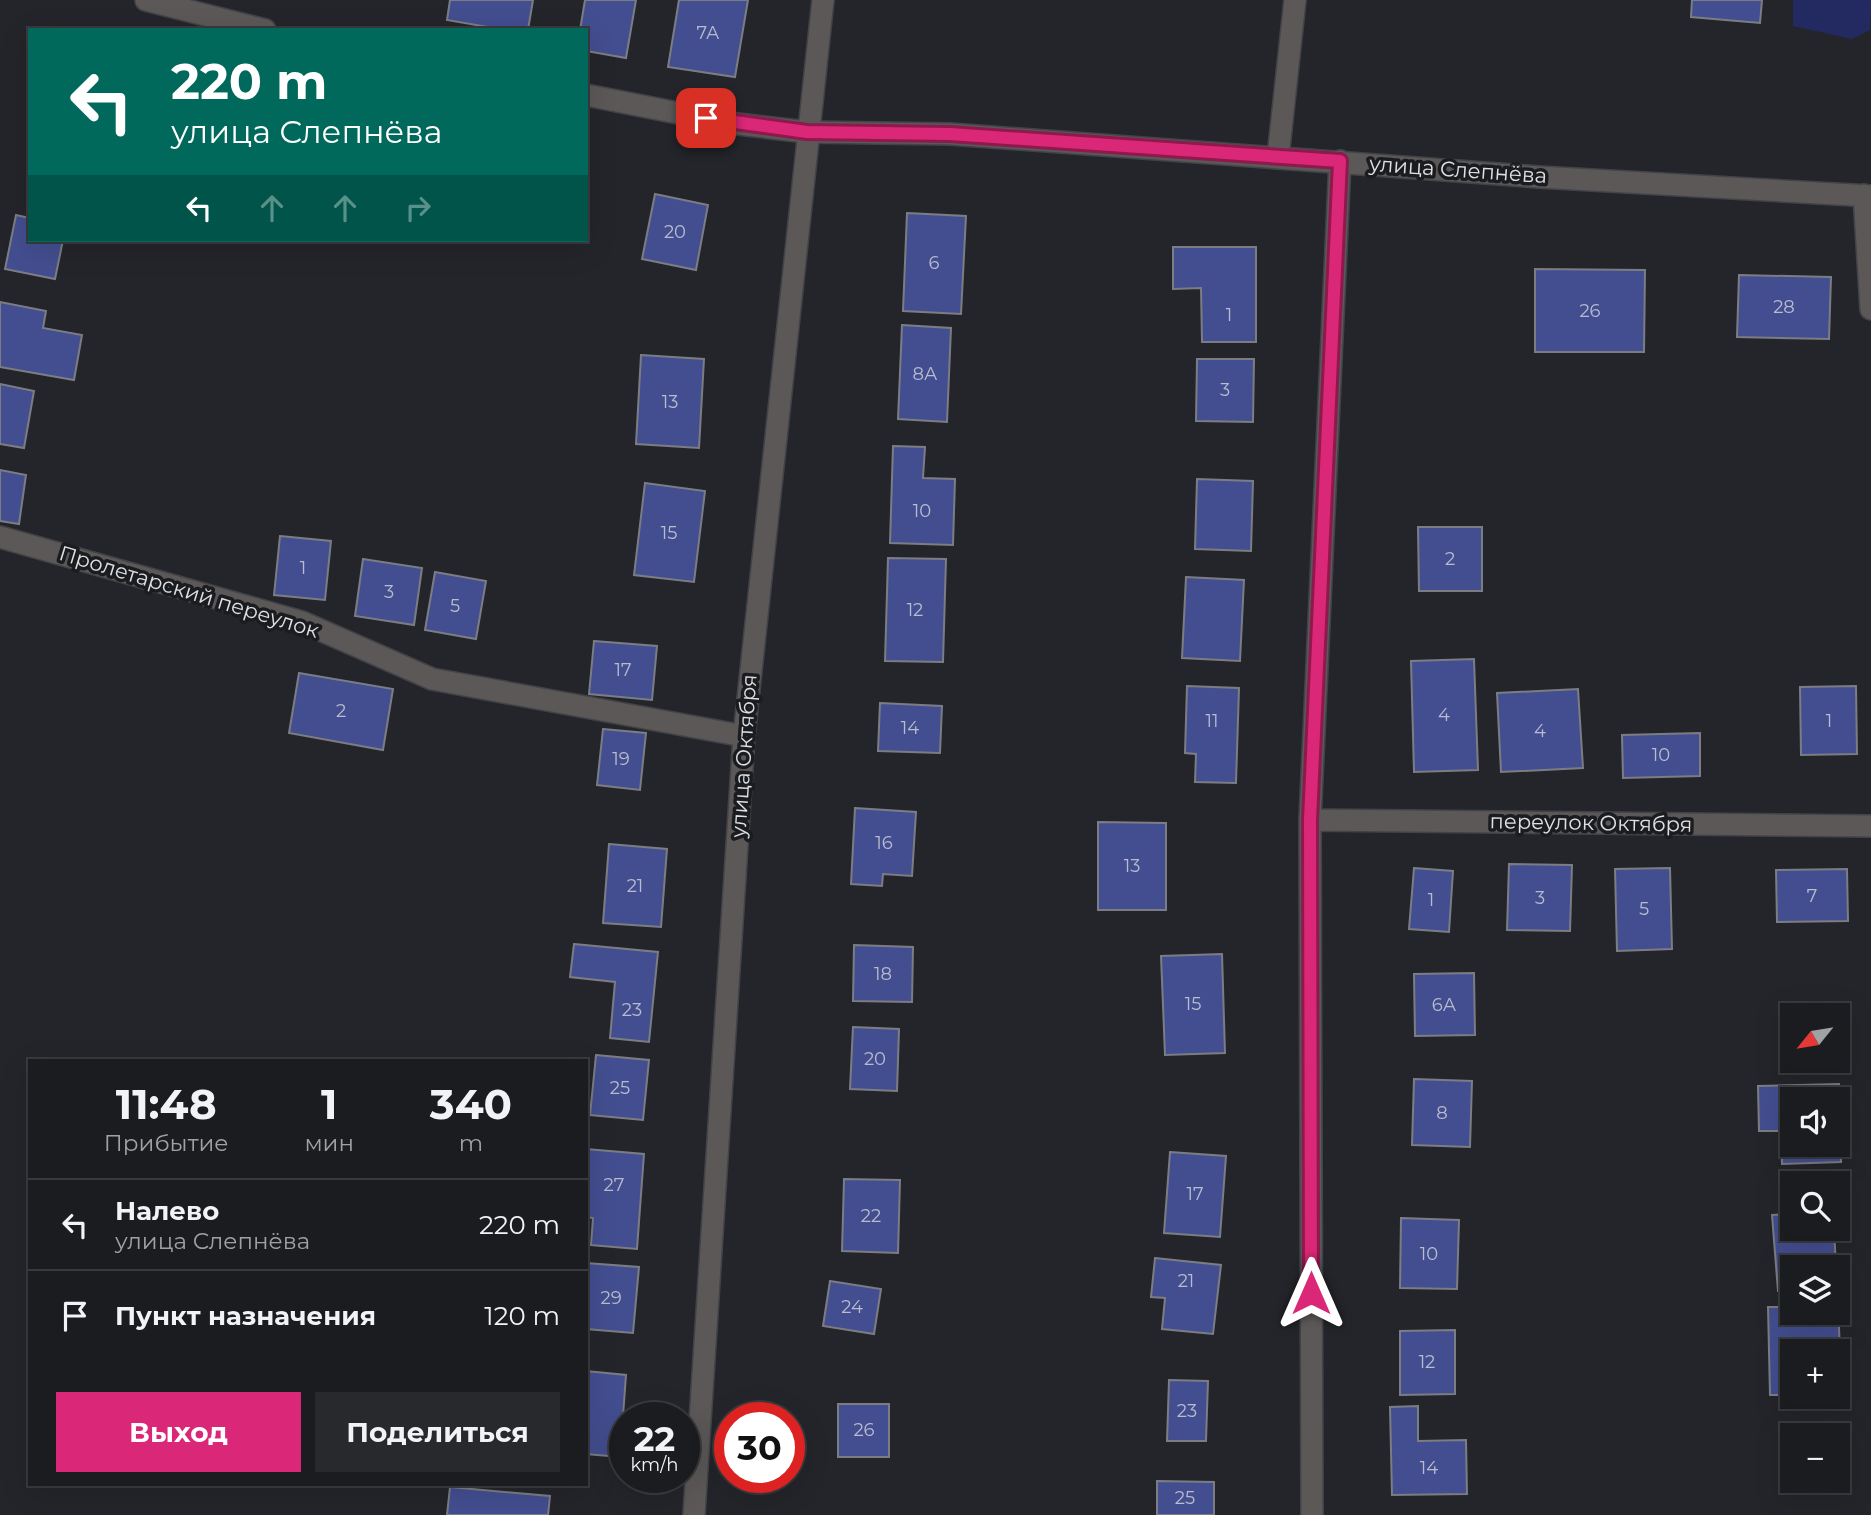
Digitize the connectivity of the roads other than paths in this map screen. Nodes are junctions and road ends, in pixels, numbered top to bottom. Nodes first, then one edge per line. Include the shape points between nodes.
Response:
1 (146, 0) edge
2 (823, 0) edge
3 (1295, 0) edge
4 (257, 28) edge
5 (588, 95) edge
6 (807, 132) junction
7 (1278, 157) junction
8 (1340, 161) junction
9 (1867, 196) edge
10 (1871, 309) edge
11 (0, 537) edge
12 (744, 736) junction
13 (1310, 820) junction
14 (1871, 826) edge
15 (694, 1515) edge
16 (1312, 1515) edge

1 - 4 street
2 - 6 street, улица Октября
3 - 7 street
5 - 6 street, улица Слепнёва via 730,123
6 - 7 street, улица Слепнёва via 950,134
6 - 12 street, улица Октября
7 - 8 street, улица Слепнёва
8 - 9 street, улица Слепнёва
8 - 13 street
9 - 10 street
11 - 12 street, Пролетарский переулок via 302,622 432,679
12 - 15 street, улица Октября
13 - 14 street, переулок Октября
13 - 16 street

